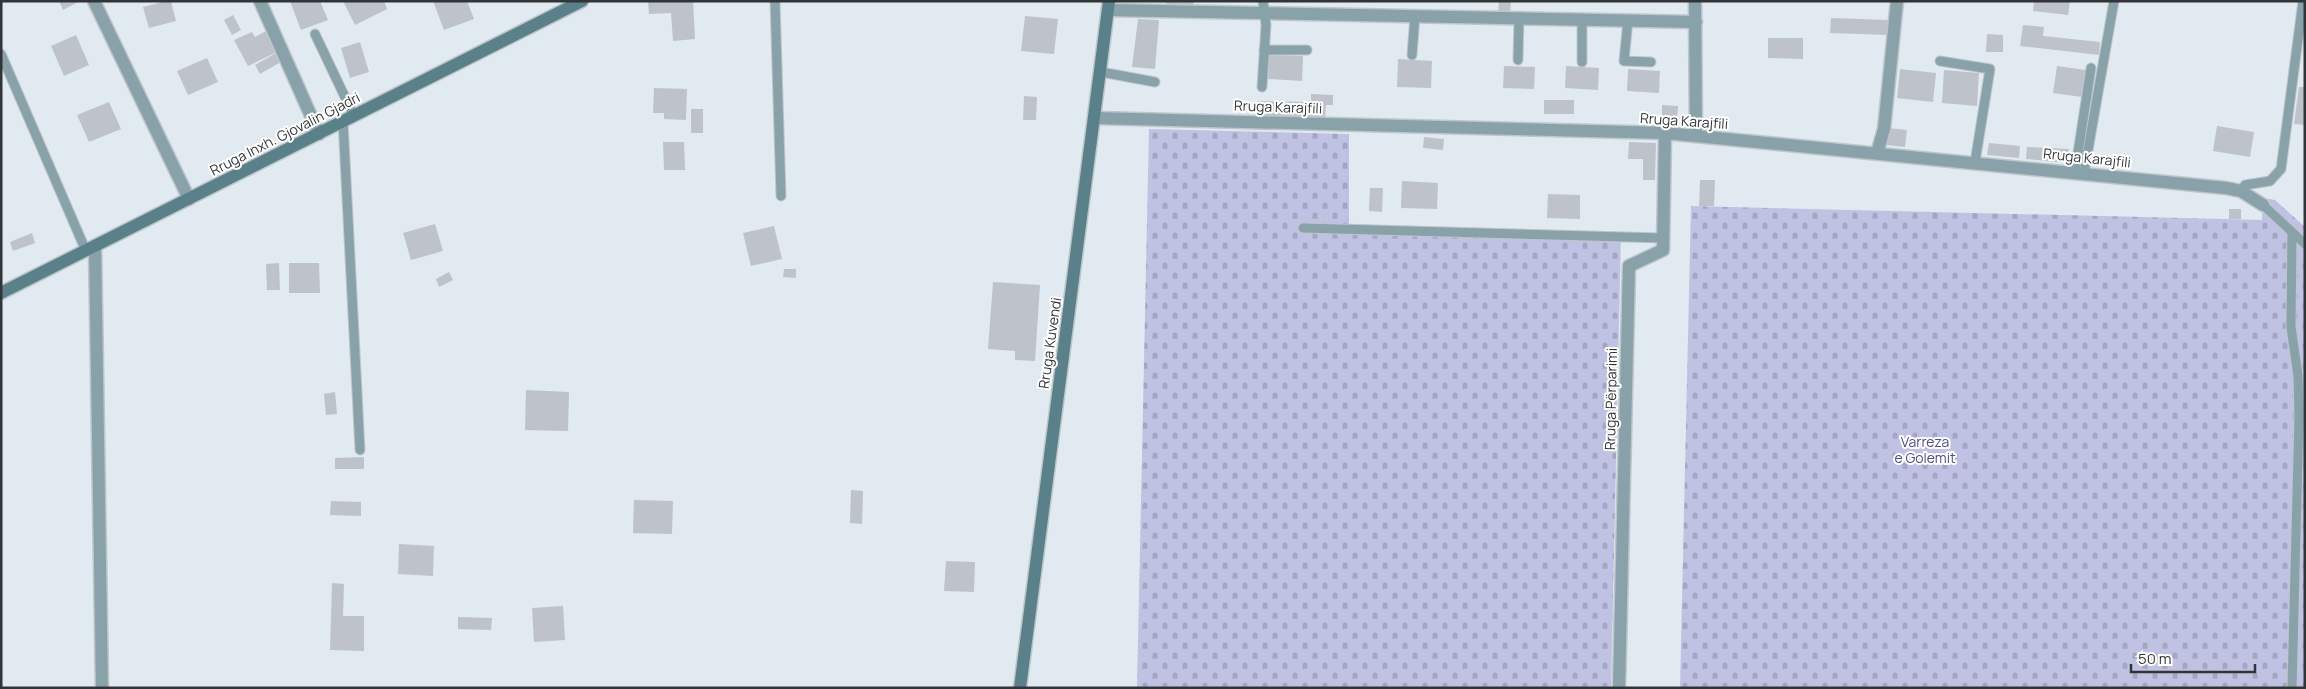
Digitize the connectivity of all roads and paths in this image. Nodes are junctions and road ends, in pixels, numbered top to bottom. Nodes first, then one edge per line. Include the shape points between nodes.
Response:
1 (94, 1) edge
2 (260, 1) edge
3 (582, 1) edge
4 (775, 1) edge
5 (1695, 1) edge
6 (1897, 1) edge
7 (2114, 1) edge
8 (2303, 1) edge
9 (1108, 6) edge
10 (1152, 6) edge
11 (1264, 7) edge
12 (1415, 16) junction
13 (1519, 18) junction
14 (1582, 20) junction
15 (1628, 20) junction
16 (1696, 22) junction
17 (314, 34) dead end
18 (1264, 50) junction
19 (1307, 50) dead end
20 (1, 54) edge
21 (1412, 54) dead end
22 (1518, 60) dead end
23 (1940, 61) dead end
24 (1582, 62) dead end
25 (1651, 62) dead end
26 (2091, 68) dead end
27 (1101, 72) junction
28 (1155, 82) dead end
29 (1262, 87) dead end
30 (1096, 118) junction
31 (349, 119) junction
32 (1665, 133) junction
33 (319, 134) junction
34 (1696, 136) junction
35 (1876, 153) junction
36 (1975, 162) junction
37 (2079, 172) junction
38 (2241, 191) junction
39 (781, 196) dead end
40 (190, 199) junction
41 (2263, 205) joint
42 (1303, 228) dead end
43 (2292, 233) junction
44 (1663, 238) junction
45 (2305, 244) edge
46 (91, 248) junction
47 (1, 293) edge
48 (360, 450) dead end
49 (102, 688) edge
50 (1020, 688) edge
51 (1619, 688) edge
52 (2292, 688) edge

1 - 40 street
2 - 33 street
3 - 31 street, Rruga Inxh. Gjovalin Gjadri
4 - 39 lane
5 - 16 street
6 - 35 street via 1884,129
7 - 37 lane
8 - 38 lane via 2281,169 2270,181 2245,185
9 - 10 street
9 - 27 street, Rruga Kuvendi
10 - 11 street
11 - 12 street
11 - 18 lane
12 - 13 street
12 - 21 lane
13 - 14 street
13 - 22 lane
14 - 15 street
14 - 24 lane
15 - 16 street
15 - 25 lane via 1624,61
16 - 34 street
17 - 31 lane
18 - 19 lane
18 - 29 lane
20 - 46 lane
23 - 36 lane via 1990,69
26 - 37 lane
27 - 28 lane
27 - 30 street, Rruga Kuvendi
30 - 32 street, Rruga Karajfili
30 - 50 street, Rruga Kuvendi
31 - 33 street, Rruga Inxh. Gjovalin Gjadri
31 - 48 lane
32 - 34 street, Rruga Karajfili
32 - 44 street
33 - 40 street, Rruga Inxh. Gjovalin Gjadri
34 - 35 street, Rruga Karajfili
35 - 36 street, Rruga Karajfili
36 - 37 street, Rruga Karajfili
37 - 38 street, Rruga Karajfili
38 - 41 street, Rruga Karajfili
40 - 46 street, Rruga Inxh. Gjovalin Gjadri
41 - 43 lane
42 - 44 lane
43 - 45 lane
43 - 52 lane via 2292,327 2299,416
44 - 51 street, Rruga Përparimi via 1663,250 1629,266
46 - 47 street, Rruga Inxh. Gjovalin Gjadri
46 - 49 street

